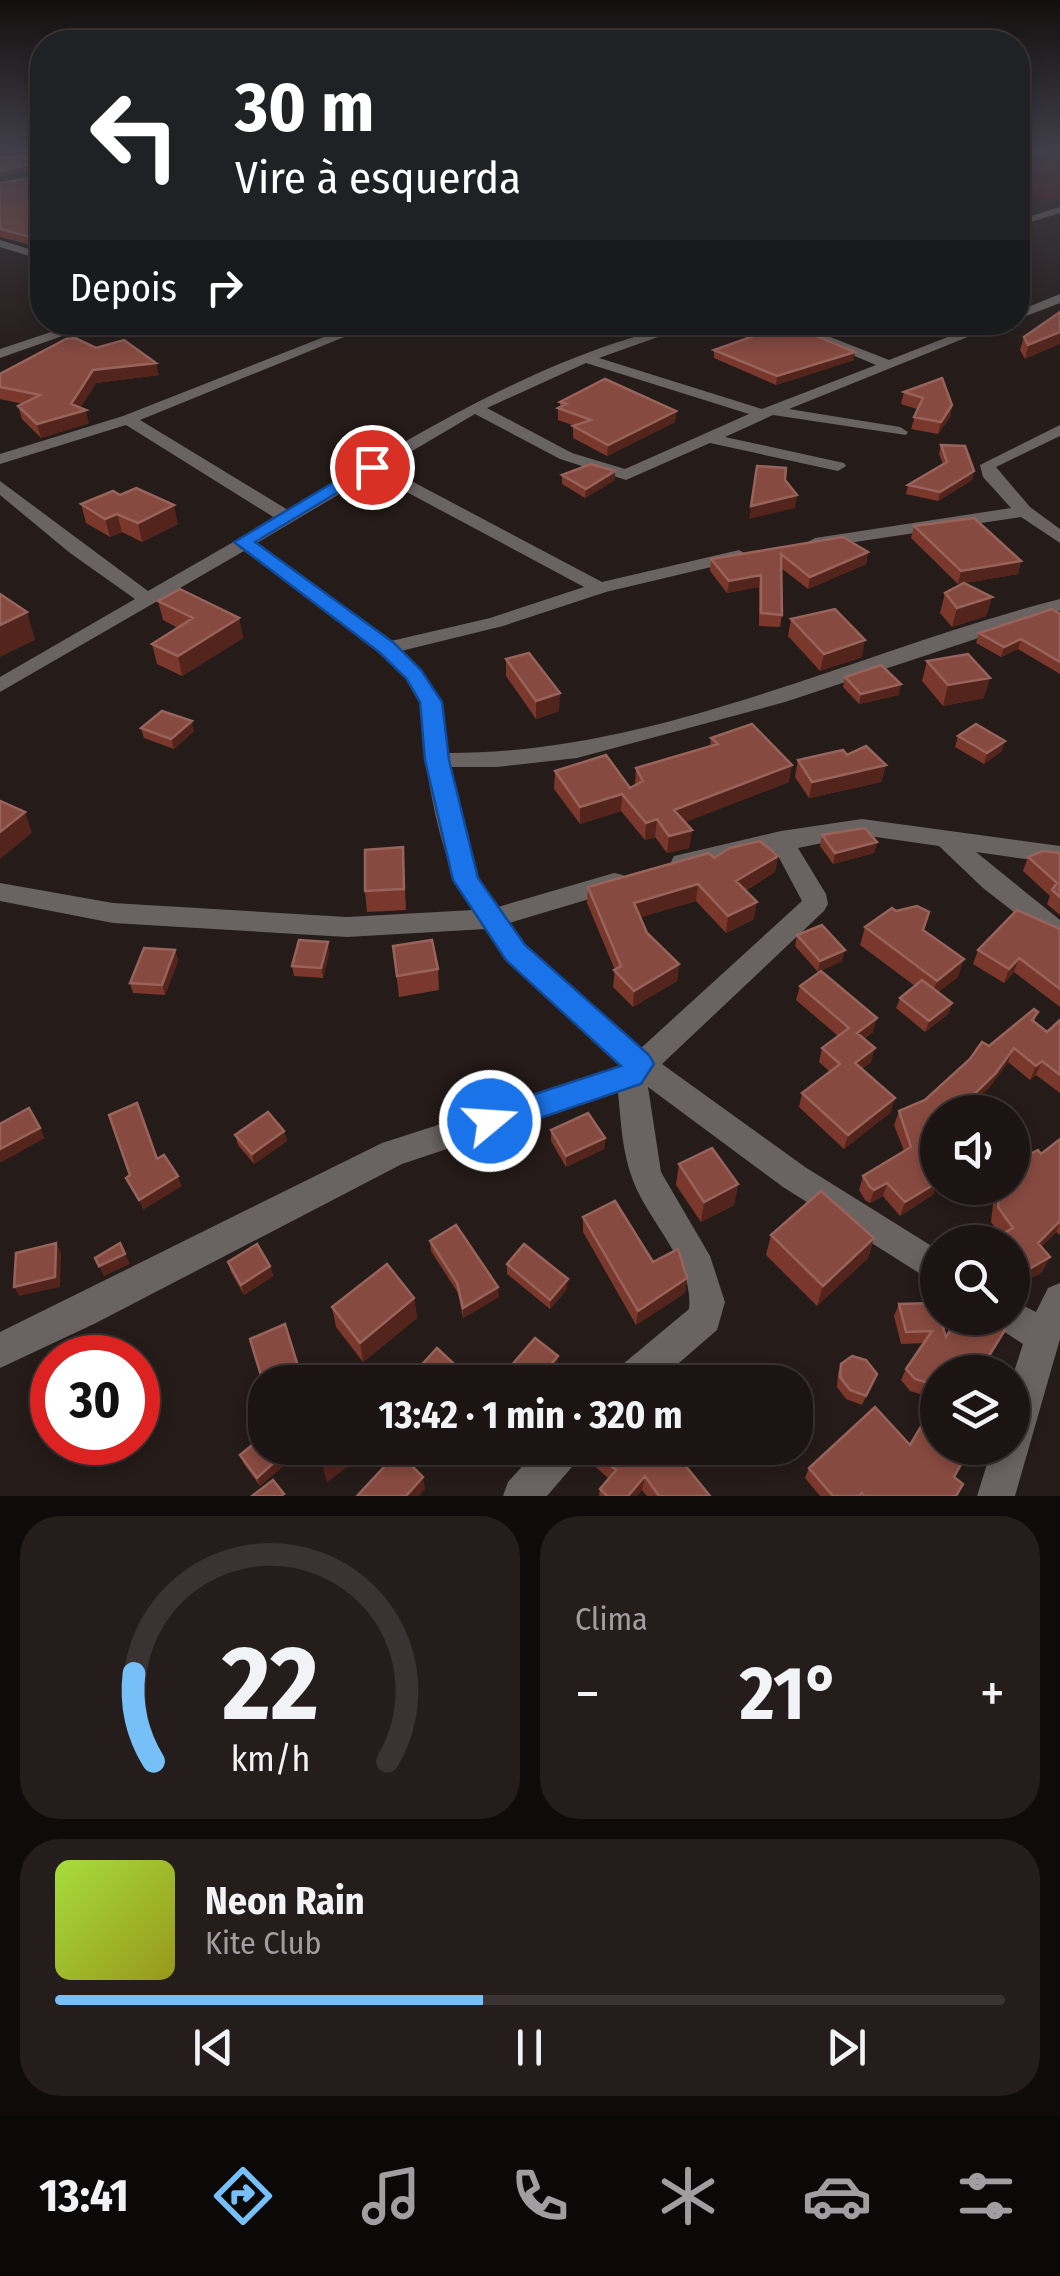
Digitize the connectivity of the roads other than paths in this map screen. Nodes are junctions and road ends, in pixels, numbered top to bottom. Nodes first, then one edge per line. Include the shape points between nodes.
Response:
1 (0, 243) edge
2 (30, 253) edge
3 (1060, 298) edge
4 (1030, 310) edge
5 (57, 335) edge
6 (343, 335) edge
7 (655, 335) edge
8 (813, 335) edge
9 (964, 335) edge
10 (0, 354) edge
11 (585, 358) junction
12 (888, 364) junction
13 (475, 408) junction
14 (768, 412) junction
15 (128, 420) junction
16 (1060, 430) edge
17 (900, 432) dead end
18 (708, 438) junction
19 (1040, 439) junction
20 (1060, 447) edge
21 (0, 459) edge
22 (838, 466) dead end
23 (372, 467) junction
24 (0, 486) edge
25 (1024, 512) junction
26 (285, 516) junction
27 (1060, 538) edge
28 (243, 542) junction
29 (789, 547) edge
30 (754, 553) edge
31 (600, 588) junction
32 (148, 599) junction
33 (1060, 605) edge
34 (386, 648) junction
35 (0, 686) edge
36 (437, 760) junction
37 (943, 836) junction
38 (781, 840) junction
39 (1060, 855) edge
40 (0, 892) edge
41 (489, 919) junction
42 (1060, 934) edge
43 (635, 1070) junction
44 (920, 1258) edge
45 (1060, 1300) edge
46 (1030, 1328) edge
47 (1043, 1336) junction
48 (0, 1350) edge
49 (650, 1365) edge
50 (1030, 1382) edge
51 (549, 1465) edge
52 (1006, 1465) edge
53 (522, 1496) edge
54 (996, 1496) edge

1 - 2 street
3 - 4 street
5 - 10 street
6 - 15 street
7 - 11 street
8 - 12 street
9 - 12 street
11 - 13 street
11 - 14 street
12 - 14 street
13 - 18 street via 566,456 626,475
13 - 23 street
14 - 17 street
14 - 18 street
15 - 21 street
15 - 26 street
16 - 19 street
18 - 22 street
19 - 20 street
19 - 25 street via 988,465
23 - 26 street
23 - 31 street
24 - 32 street
25 - 27 street
25 - 29 street
26 - 28 street
28 - 32 street
28 - 34 street
30 - 31 street
31 - 34 street
32 - 35 street
33 - 36 street via 776,697 577,751
34 - 36 street via 431,702
36 - 41 street via 466,880
37 - 38 street via 862,827
37 - 39 street
37 - 42 street
38 - 41 street
38 - 43 street via 814,904
40 - 41 street via 113,913 328,926
41 - 43 street
43 - 44 street
43 - 48 street via 393,1153
43 - 49 street via 649,1183 710,1305 705,1318
45 - 47 street
46 - 47 street
47 - 50 street
51 - 53 street
52 - 54 street

